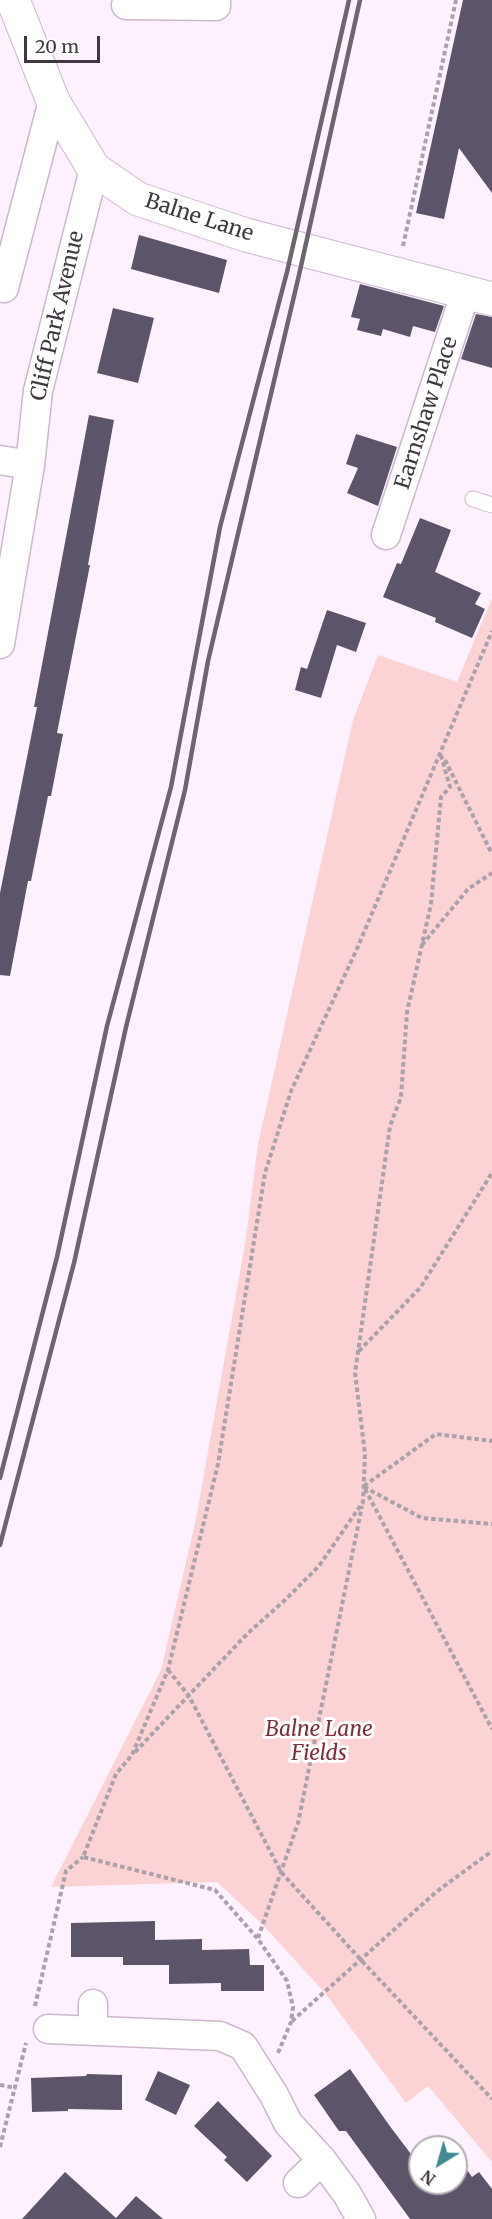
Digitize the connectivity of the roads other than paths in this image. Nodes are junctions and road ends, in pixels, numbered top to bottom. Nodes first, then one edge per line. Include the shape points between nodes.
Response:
1 (13, 0) edge
2 (216, 0) edge
3 (126, 5) dead end
4 (53, 101) junction
5 (94, 169) junction
6 (0, 286) edge
7 (479, 295) edge
8 (0, 460) edge
9 (30, 465) junction
10 (473, 499) dead end
11 (492, 505) edge
12 (386, 535) dead end
13 (0, 644) edge
14 (37, 2024) road end
15 (322, 2160) junction
16 (298, 2183) dead end
17 (361, 2219) edge

1 - 4 street, Balne Lane
2 - 3 street via 216,6
4 - 5 street, Balne Lane
4 - 6 street via 4,288
5 - 7 street, Balne Lane via 138,199 246,235
5 - 9 street, Cliff Park Avenue via 38,391
7 - 12 street, Earnshaw Place
8 - 9 street
9 - 13 street, Cliff Park Avenue
10 - 11 lane
14 - 15 street via 93,2018 220,2036 243,2046 288,2123
15 - 16 street
15 - 17 street

